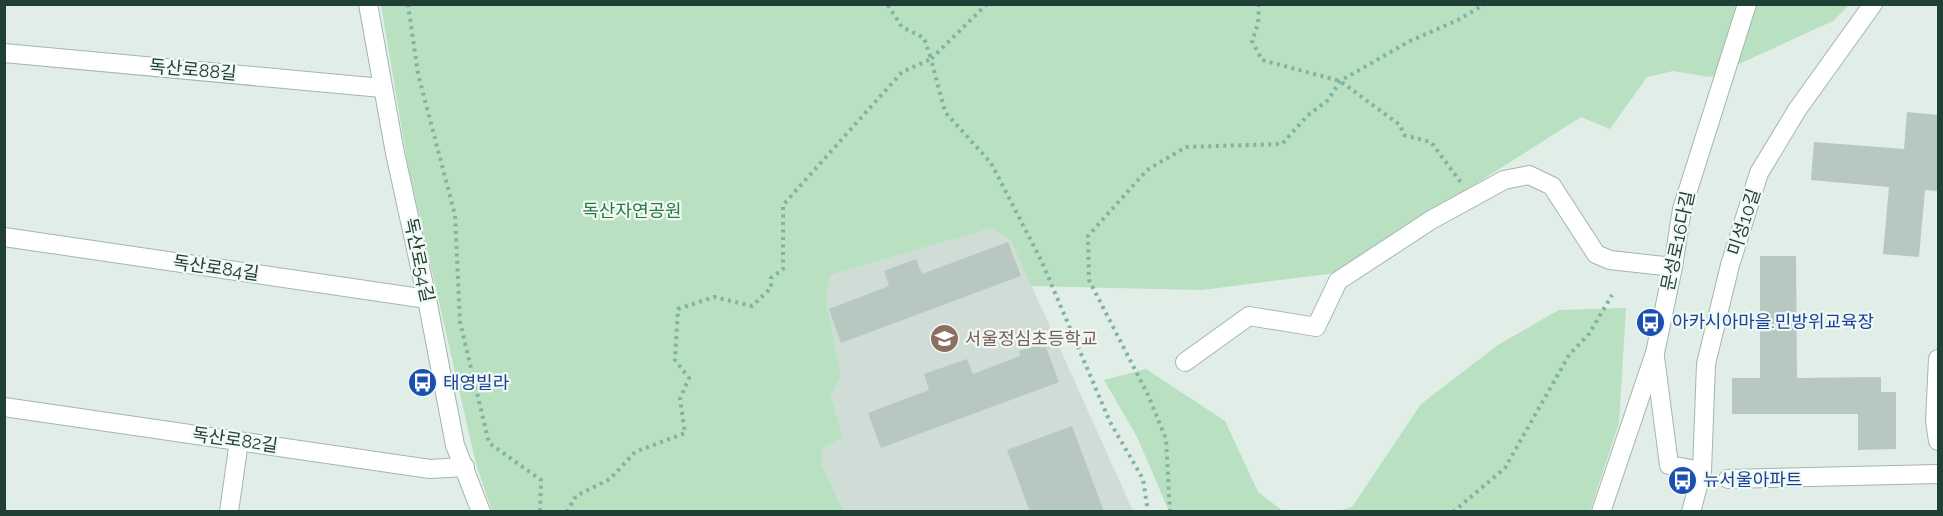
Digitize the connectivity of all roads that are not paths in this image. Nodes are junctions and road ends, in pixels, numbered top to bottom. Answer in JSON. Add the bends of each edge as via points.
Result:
{"nodes":[{"id":1,"x":368,"y":4,"type":"edge"},
{"id":2,"x":1747,"y":4,"type":"edge"},
{"id":3,"x":1873,"y":4,"type":"edge"},
{"id":4,"x":4,"y":53,"type":"edge"},
{"id":5,"x":382,"y":88,"type":"junction"},
{"id":6,"x":4,"y":237,"type":"edge"},
{"id":7,"x":1673,"y":267,"type":"junction"},
{"id":8,"x":428,"y":299,"type":"junction"},
{"id":9,"x":1655,"y":353,"type":"junction"},
{"id":10,"x":1938,"y":359,"type":"edge"},
{"id":11,"x":1185,"y":362,"type":"dead end"},
{"id":12,"x":4,"y":406,"type":"edge"},
{"id":13,"x":239,"y":441,"type":"junction"},
{"id":14,"x":1938,"y":441,"type":"edge"},
{"id":15,"x":465,"y":467,"type":"junction"},
{"id":16,"x":1702,"y":471,"type":"junction"},
{"id":17,"x":1938,"y":474,"type":"edge"},
{"id":18,"x":1728,"y":479,"type":"dead end"},
{"id":19,"x":229,"y":512,"type":"edge"},
{"id":20,"x":482,"y":512,"type":"edge"},
{"id":21,"x":1601,"y":512,"type":"edge"},
{"id":22,"x":1691,"y":512,"type":"edge"}],
"edges":[{"from":1,"to":5,"type":"street","name":"독산로54길"},
{"from":2,"to":7,"type":"street","name":"문성로16다길","via":[[1682,209]]},
{"from":3,"to":16,"type":"street","name":"미성10길","via":[[1797,110],[1759,173],[1730,265],[1706,364]]},
{"from":4,"to":5,"type":"street","name":"독산로88길"},
{"from":5,"to":8,"type":"street","name":"독산로54길"},
{"from":6,"to":8,"type":"street","name":"독산로84길"},
{"from":7,"to":9,"type":"street","name":"문성로16다길"},
{"from":7,"to":11,"type":"street","via":[[1610,260],[1596,254],[1552,186],[1529,175],[1504,180],[1431,220],[1338,281],[1316,327],[1249,316]]},
{"from":8,"to":15,"type":"street","name":"독산로54길","via":[[455,445]]},
{"from":9,"to":16,"type":"street","via":[[1669,465]]},
{"from":9,"to":21,"type":"street","name":"문성로16다길"},
{"from":10,"to":14,"type":"street"},
{"from":12,"to":13,"type":"street","name":"독산로82길"},
{"from":13,"to":15,"type":"street","name":"독산로82길","via":[[430,469]]},
{"from":13,"to":19,"type":"street"},
{"from":15,"to":20,"type":"street","name":"독산로54길"},
{"from":16,"to":22,"type":"street","name":"미성10길"},
{"from":17,"to":18,"type":"street"}]}
